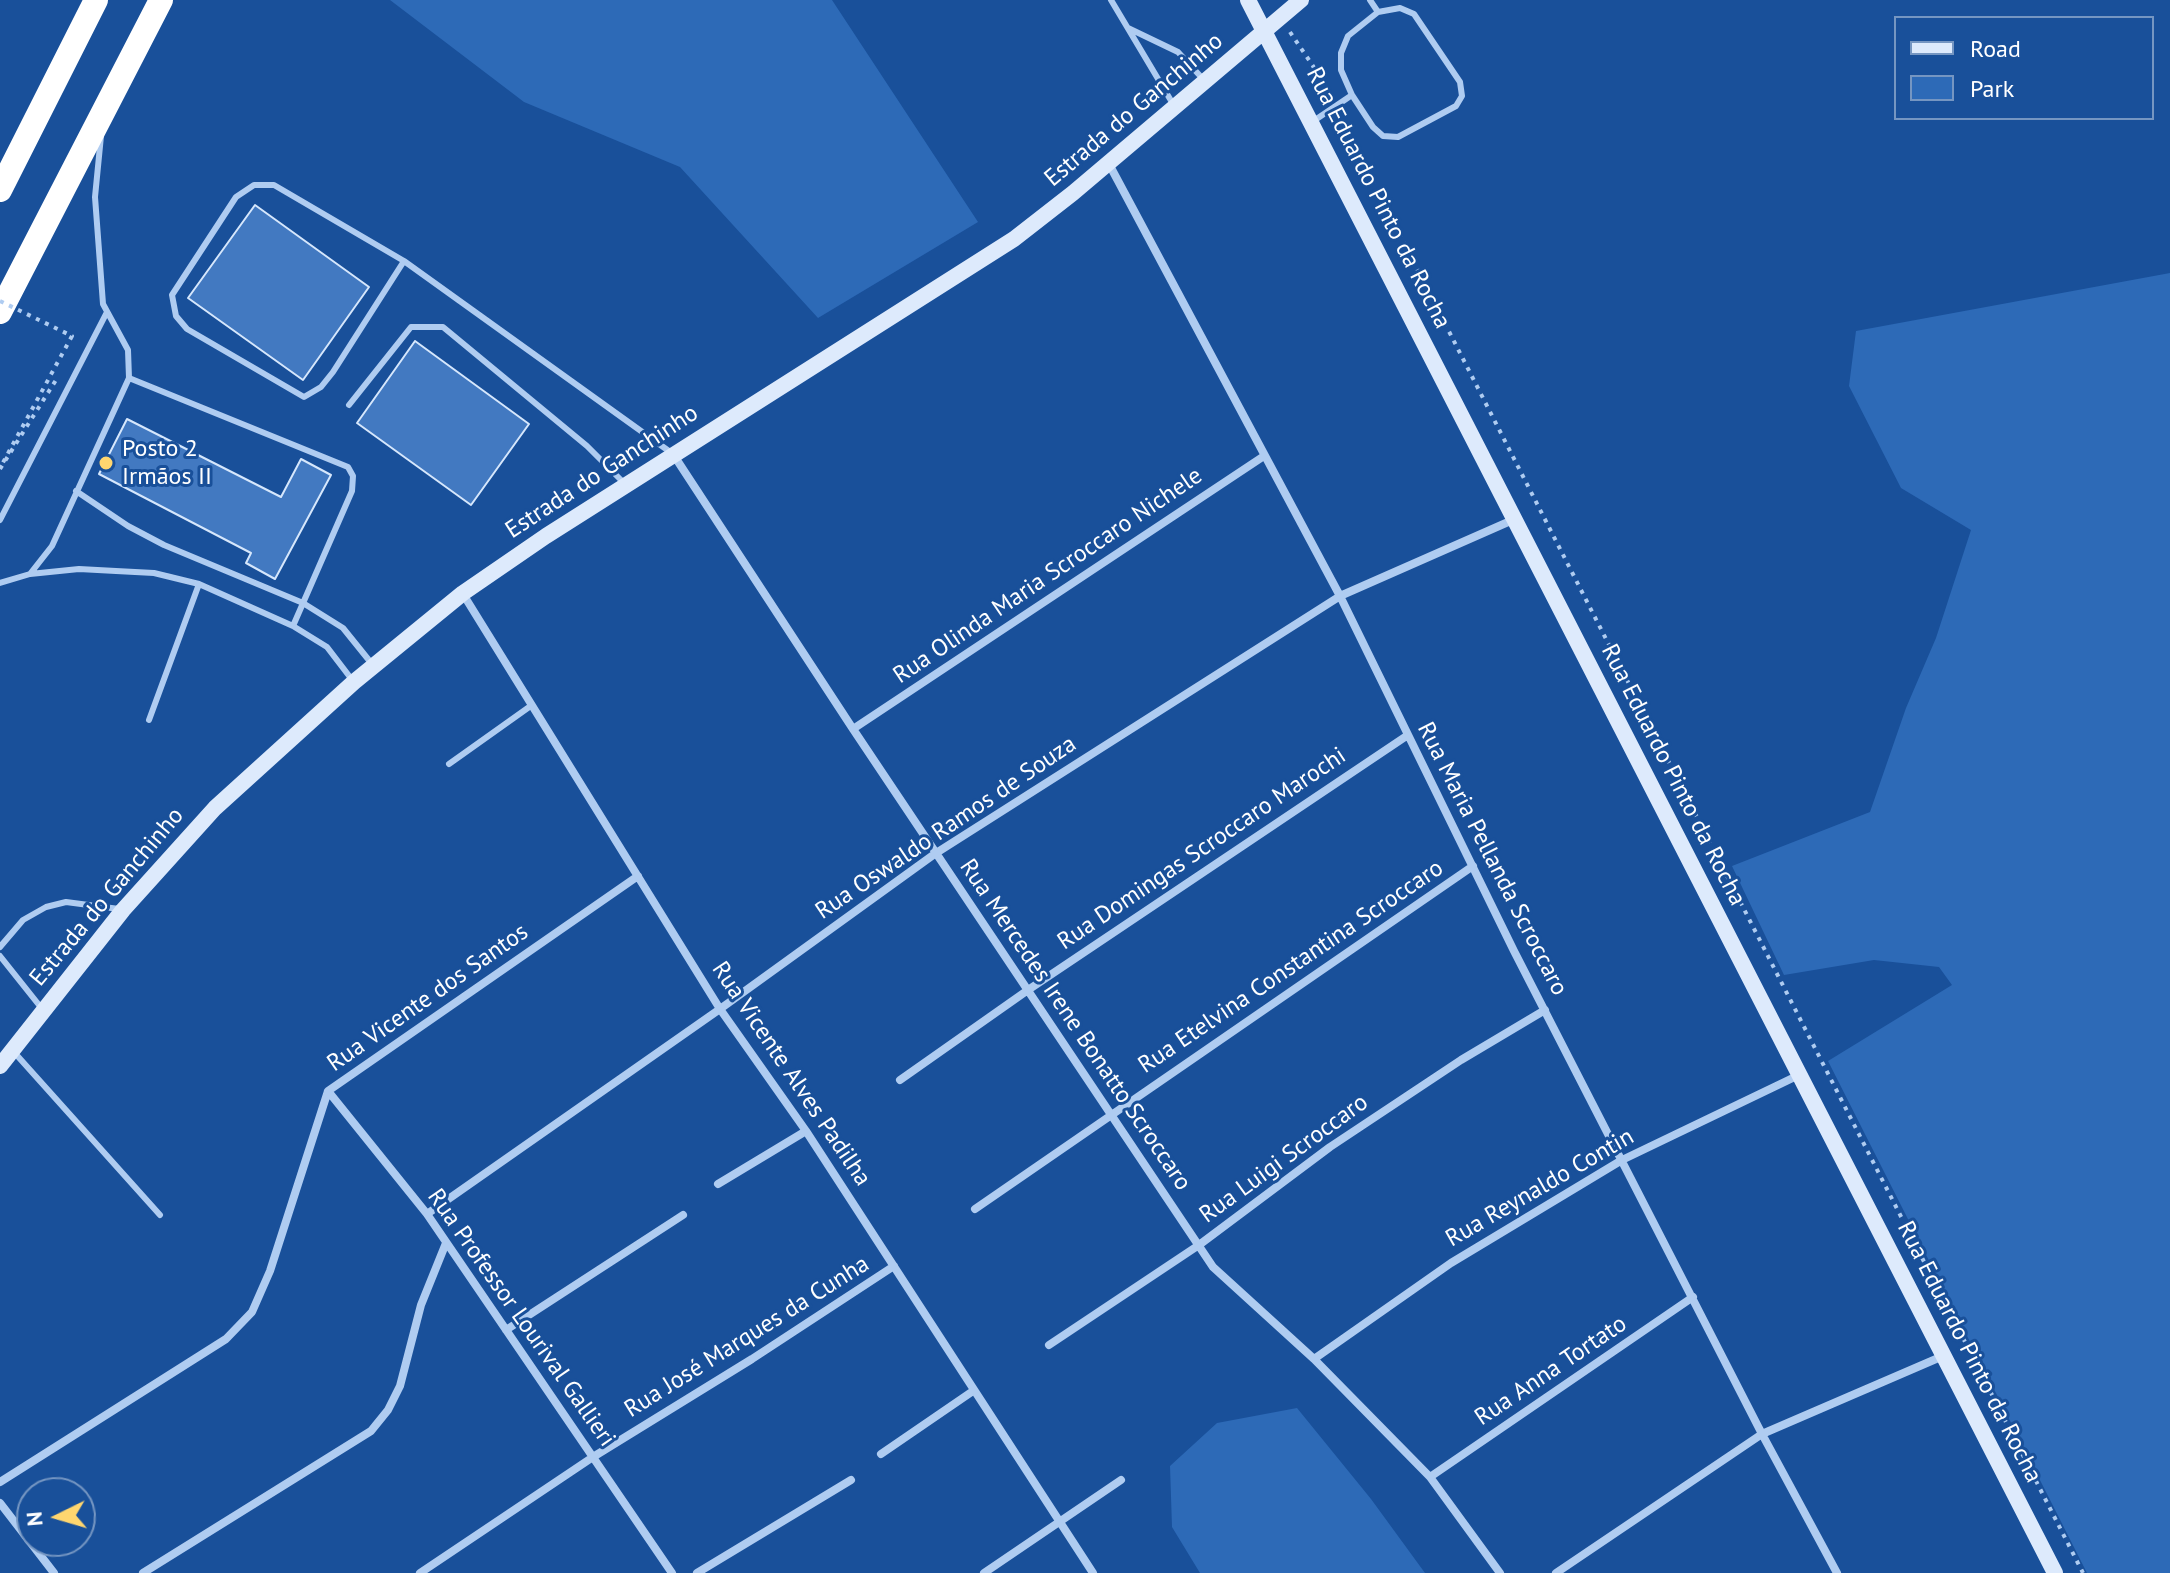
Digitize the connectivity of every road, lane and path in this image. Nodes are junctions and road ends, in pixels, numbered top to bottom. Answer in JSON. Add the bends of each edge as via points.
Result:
{"nodes":[{"id":1,"x":96,"y":0,"type":"edge"},
{"id":2,"x":161,"y":0,"type":"edge"},
{"id":3,"x":1111,"y":0,"type":"edge"},
{"id":4,"x":1248,"y":0,"type":"edge"},
{"id":5,"x":1301,"y":0,"type":"edge"},
{"id":6,"x":1370,"y":0,"type":"edge"},
{"id":7,"x":1378,"y":12,"type":"junction"},
{"id":8,"x":1128,"y":28,"type":"junction"},
{"id":9,"x":1288,"y":28,"type":"dead end"},
{"id":10,"x":1265,"y":31,"type":"junction"},
{"id":11,"x":1205,"y":81,"type":"junction"},
{"id":12,"x":1352,"y":95,"type":"junction"},
{"id":13,"x":1175,"y":107,"type":"junction"},
{"id":14,"x":1334,"y":107,"type":"junction"},
{"id":15,"x":103,"y":115,"type":"junction"},
{"id":16,"x":1312,"y":122,"type":"junction"},
{"id":17,"x":1108,"y":163,"type":"junction"},
{"id":18,"x":0,"y":190,"type":"edge"},
{"id":19,"x":404,"y":261,"type":"junction"},
{"id":20,"x":0,"y":301,"type":"edge"},
{"id":21,"x":0,"y":312,"type":"edge"},
{"id":22,"x":107,"y":312,"type":"junction"},
{"id":23,"x":63,"y":368,"type":"dead end"},
{"id":24,"x":129,"y":378,"type":"junction"},
{"id":25,"x":349,"y":405,"type":"dead end"},
{"id":26,"x":673,"y":454,"type":"junction"},
{"id":27,"x":1264,"y":456,"type":"junction"},
{"id":28,"x":0,"y":469,"type":"edge"},
{"id":29,"x":625,"y":484,"type":"junction"},
{"id":30,"x":76,"y":491,"type":"junction"},
{"id":31,"x":1515,"y":519,"type":"junction"},
{"id":32,"x":0,"y":520,"type":"edge"},
{"id":33,"x":30,"y":574,"type":"junction"},
{"id":34,"x":0,"y":583,"type":"edge"},
{"id":35,"x":199,"y":584,"type":"junction"},
{"id":36,"x":463,"y":593,"type":"junction"},
{"id":37,"x":1340,"y":596,"type":"junction"},
{"id":38,"x":303,"y":603,"type":"junction"},
{"id":39,"x":293,"y":626,"type":"junction"},
{"id":40,"x":373,"y":666,"type":"junction"},
{"id":41,"x":354,"y":682,"type":"junction"},
{"id":42,"x":532,"y":705,"type":"junction"},
{"id":43,"x":149,"y":720,"type":"dead end"},
{"id":44,"x":853,"y":729,"type":"junction"},
{"id":45,"x":1408,"y":735,"type":"junction"},
{"id":46,"x":449,"y":764,"type":"dead end"},
{"id":47,"x":936,"y":853,"type":"junction"},
{"id":48,"x":1473,"y":866,"type":"junction"},
{"id":49,"x":638,"y":876,"type":"junction"},
{"id":50,"x":123,"y":910,"type":"junction"},
{"id":51,"x":0,"y":947,"type":"edge"},
{"id":52,"x":0,"y":956,"type":"edge"},
{"id":53,"x":1028,"y":990,"type":"junction"},
{"id":54,"x":720,"y":1009,"type":"junction"},
{"id":55,"x":43,"y":1010,"type":"junction"},
{"id":56,"x":1545,"y":1010,"type":"junction"},
{"id":57,"x":12,"y":1050,"type":"junction"},
{"id":58,"x":0,"y":1066,"type":"edge"},
{"id":59,"x":1799,"y":1074,"type":"junction"},
{"id":60,"x":900,"y":1080,"type":"dead end"},
{"id":61,"x":328,"y":1091,"type":"junction"},
{"id":62,"x":1112,"y":1114,"type":"junction"},
{"id":63,"x":806,"y":1131,"type":"junction"},
{"id":64,"x":1622,"y":1160,"type":"junction"},
{"id":65,"x":718,"y":1184,"type":"dead end"},
{"id":66,"x":975,"y":1209,"type":"dead end"},
{"id":67,"x":427,"y":1214,"type":"junction"},
{"id":68,"x":160,"y":1215,"type":"dead end"},
{"id":69,"x":683,"y":1215,"type":"dead end"},
{"id":70,"x":446,"y":1243,"type":"junction"},
{"id":71,"x":1199,"y":1245,"type":"junction"},
{"id":72,"x":894,"y":1266,"type":"junction"},
{"id":73,"x":1693,"y":1297,"type":"junction"},
{"id":74,"x":506,"y":1330,"type":"junction"},
{"id":75,"x":1049,"y":1345,"type":"dead end"},
{"id":76,"x":1944,"y":1356,"type":"junction"},
{"id":77,"x":1314,"y":1359,"type":"junction"},
{"id":78,"x":973,"y":1391,"type":"junction"},
{"id":79,"x":1762,"y":1434,"type":"junction"},
{"id":80,"x":881,"y":1454,"type":"dead end"},
{"id":81,"x":593,"y":1457,"type":"junction"},
{"id":82,"x":1430,"y":1477,"type":"junction"},
{"id":83,"x":851,"y":1480,"type":"dead end"},
{"id":84,"x":1121,"y":1480,"type":"dead end"},
{"id":85,"x":0,"y":1482,"type":"edge"},
{"id":86,"x":0,"y":1503,"type":"edge"},
{"id":87,"x":1059,"y":1523,"type":"junction"},
{"id":88,"x":54,"y":1573,"type":"edge"},
{"id":89,"x":143,"y":1573,"type":"edge"},
{"id":90,"x":420,"y":1573,"type":"edge"},
{"id":91,"x":672,"y":1573,"type":"edge"},
{"id":92,"x":697,"y":1573,"type":"edge"},
{"id":93,"x":984,"y":1573,"type":"edge"},
{"id":94,"x":1093,"y":1573,"type":"edge"},
{"id":95,"x":1500,"y":1573,"type":"edge"},
{"id":96,"x":1556,"y":1573,"type":"edge"},
{"id":97,"x":1837,"y":1573,"type":"edge"},
{"id":98,"x":2055,"y":1573,"type":"edge"},
{"id":99,"x":2083,"y":1573,"type":"edge"}],
"edges":[{"from":1,"to":18,"type":"highway"},
{"from":2,"to":15,"type":"highway"},
{"from":3,"to":8,"type":"lane"},
{"from":4,"to":10,"type":"main road","name":"Rua Eduardo Pinto da Rocha"},
{"from":5,"to":10,"type":"main road","name":"Estrada do Ganchinho"},
{"from":6,"to":7,"type":"lane"},
{"from":7,"to":12,"type":"lane","via":[[1348,36],[1341,53],[1341,70]]},
{"from":7,"to":12,"type":"lane","via":[[1400,8],[1414,14],[1460,82],[1462,96],[1456,106],[1398,137],[1383,136],[1373,127]]},
{"from":8,"to":11,"type":"lane","via":[[1185,57]]},
{"from":8,"to":13,"type":"lane"},
{"from":9,"to":14,"type":"path"},
{"from":10,"to":11,"type":"main road","name":"Estrada do Ganchinho"},
{"from":10,"to":16,"type":"main road","name":"Rua Eduardo Pinto da Rocha"},
{"from":11,"to":13,"type":"main road","name":"Estrada do Ganchinho"},
{"from":12,"to":14,"type":"lane"},
{"from":13,"to":17,"type":"main road","name":"Estrada do Ganchinho"},
{"from":14,"to":16,"type":"lane"},
{"from":14,"to":99,"type":"path"},
{"from":15,"to":21,"type":"highway"},
{"from":15,"to":22,"type":"lane","via":[[95,197]]},
{"from":16,"to":31,"type":"main road","name":"Rua Eduardo Pinto da Rocha"},
{"from":17,"to":26,"type":"main road","name":"Estrada do Ganchinho","via":[[977,264]]},
{"from":17,"to":27,"type":"street","name":"Rua Maria Pellanda Scroccaro"},
{"from":19,"to":19,"type":"lane","via":[[333,372],[304,397],[187,329],[176,316],[172,295],[236,197],[254,185],[274,185]]},
{"from":19,"to":26,"type":"lane"},
{"from":20,"to":28,"type":"path","bridge":true,"via":[[72,336]]},
{"from":22,"to":24,"type":"lane","via":[[128,350]]},
{"from":22,"to":32,"type":"lane"},
{"from":23,"to":28,"type":"path","bridge":true},
{"from":24,"to":30,"type":"lane"},
{"from":24,"to":38,"type":"lane","via":[[348,467],[352,491]]},
{"from":25,"to":29,"type":"lane","via":[[411,327],[443,327]]},
{"from":26,"to":29,"type":"main road","name":"Estrada do Ganchinho"},
{"from":26,"to":44,"type":"street","name":"Rua Mercedes Irene Bonatto Scroccaro"},
{"from":27,"to":37,"type":"street","name":"Rua Maria Pellanda Scroccaro"},
{"from":27,"to":44,"type":"street","name":"Rua Olinda Maria Scroccaro Nichele"},
{"from":29,"to":36,"type":"main road","name":"Estrada do Ganchinho"},
{"from":30,"to":33,"type":"lane","via":[[52,546]]},
{"from":30,"to":38,"type":"lane","via":[[164,545]]},
{"from":31,"to":37,"type":"street","name":"Rua Oswaldo Ramos de Souza"},
{"from":31,"to":59,"type":"main road","name":"Rua Eduardo Pinto da Rocha"},
{"from":33,"to":34,"type":"lane"},
{"from":33,"to":35,"type":"lane","via":[[79,569],[154,573]]},
{"from":35,"to":39,"type":"lane"},
{"from":35,"to":43,"type":"lane"},
{"from":36,"to":40,"type":"main road","name":"Estrada do Ganchinho"},
{"from":36,"to":42,"type":"street","name":"Rua Vicente Alves Padilha"},
{"from":37,"to":45,"type":"street","name":"Rua Maria Pellanda Scroccaro"},
{"from":37,"to":47,"type":"street","name":"Rua Oswaldo Ramos de Souza"},
{"from":38,"to":39,"type":"lane"},
{"from":38,"to":40,"type":"lane","via":[[343,628]]},
{"from":39,"to":41,"type":"lane","via":[[327,647]]},
{"from":40,"to":41,"type":"main road","name":"Estrada do Ganchinho"},
{"from":41,"to":50,"type":"main road","name":"Estrada do Ganchinho","via":[[215,808]]},
{"from":42,"to":46,"type":"lane"},
{"from":42,"to":49,"type":"street","name":"Rua Vicente Alves Padilha"},
{"from":44,"to":47,"type":"street","name":"Rua Mercedes Irene Bonatto Scroccaro"},
{"from":45,"to":48,"type":"street","name":"Rua Maria Pellanda Scroccaro"},
{"from":45,"to":53,"type":"street","name":"Rua Domingas Scroccaro Marochi"},
{"from":47,"to":53,"type":"street","name":"Rua Mercedes Irene Bonatto Scroccaro"},
{"from":47,"to":54,"type":"street","name":"Rua Oswaldo Ramos de Souza"},
{"from":48,"to":56,"type":"street","name":"Rua Maria Pellanda Scroccaro"},
{"from":48,"to":62,"type":"street","name":"Rua Etelvina Constantina Scroccaro"},
{"from":49,"to":54,"type":"street","name":"Rua Vicente Alves Padilha"},
{"from":49,"to":61,"type":"street","name":"Rua Vicente dos Santos"},
{"from":50,"to":51,"type":"lane","via":[[66,902],[46,907],[23,920]]},
{"from":50,"to":55,"type":"main road","name":"Estrada do Ganchinho"},
{"from":52,"to":55,"type":"lane"},
{"from":53,"to":60,"type":"street","name":"Rua Domingas Scroccaro Marochi"},
{"from":53,"to":62,"type":"street","name":"Rua Mercedes Irene Bonatto Scroccaro"},
{"from":54,"to":63,"type":"street","name":"Rua Vicente Alves Padilha"},
{"from":54,"to":67,"type":"street","name":"Rua Oswaldo Ramos de Souza"},
{"from":55,"to":57,"type":"main road","name":"Estrada do Ganchinho"},
{"from":56,"to":64,"type":"street","name":"Rua Maria Pellanda Scroccaro"},
{"from":56,"to":71,"type":"street","name":"Rua Luigi Scroccaro","via":[[1330,1147]]},
{"from":57,"to":58,"type":"main road","name":"Estrada do Ganchinho"},
{"from":57,"to":68,"type":"lane"},
{"from":59,"to":64,"type":"street","name":"Rua Reynaldo Contin"},
{"from":59,"to":76,"type":"main road","name":"Rua Eduardo Pinto da Rocha"},
{"from":61,"to":67,"type":"street","name":"Rua Professor Lourival Gallieri"},
{"from":61,"to":85,"type":"street","name":"Rua Vicente dos Santos","via":[[252,1312],[226,1339]]},
{"from":62,"to":66,"type":"street","name":"Rua Etelvina Constantina Scroccaro"},
{"from":62,"to":71,"type":"street","name":"Rua Mercedes Irene Bonatto Scroccaro"},
{"from":63,"to":65,"type":"street"},
{"from":63,"to":72,"type":"street","name":"Rua Vicente Alves Padilha"},
{"from":64,"to":73,"type":"street","name":"Rua Maria Pellanda Scroccaro"},
{"from":64,"to":77,"type":"street","name":"Rua Reynaldo Contin","via":[[1451,1263]]},
{"from":67,"to":70,"type":"street","name":"Rua Professor Lourival Gallieri"},
{"from":69,"to":74,"type":"street"},
{"from":70,"to":74,"type":"street","name":"Rua Professor Lourival Gallieri"},
{"from":70,"to":89,"type":"street","via":[[421,1305],[400,1386],[371,1431]]},
{"from":71,"to":75,"type":"street","name":"Rua Luigi Scroccaro"},
{"from":71,"to":77,"type":"street","name":"Rua Mercedes Irene Bonatto Scroccaro","via":[[1213,1267]]},
{"from":72,"to":78,"type":"street","name":"Rua Vicente Alves Padilha"},
{"from":72,"to":81,"type":"street","name":"Rua José Marques da Cunha"},
{"from":73,"to":79,"type":"street","name":"Rua Maria Pellanda Scroccaro"},
{"from":73,"to":82,"type":"street","name":"Rua Anna Tortato"},
{"from":74,"to":81,"type":"street","name":"Rua Professor Lourival Gallieri"},
{"from":76,"to":79,"type":"street"},
{"from":76,"to":98,"type":"main road","name":"Rua Eduardo Pinto da Rocha"},
{"from":77,"to":82,"type":"street","name":"Rua Mercedes Irene Bonatto Scroccaro"},
{"from":78,"to":80,"type":"street"},
{"from":78,"to":87,"type":"street","name":"Rua Vicente Alves Padilha"},
{"from":79,"to":96,"type":"street"},
{"from":79,"to":97,"type":"street","name":"Rua Maria Pellanda Scroccaro"},
{"from":81,"to":90,"type":"street","name":"Rua José Marques da Cunha"},
{"from":81,"to":91,"type":"street","name":"Rua Professor Lourival Gallieri"},
{"from":82,"to":95,"type":"street","name":"Rua Mercedes Irene Bonatto Scroccaro"},
{"from":83,"to":92,"type":"street"},
{"from":84,"to":87,"type":"street"},
{"from":86,"to":88,"type":"street"},
{"from":87,"to":93,"type":"street"},
{"from":87,"to":94,"type":"street","name":"Rua Vicente Alves Padilha"}]}
